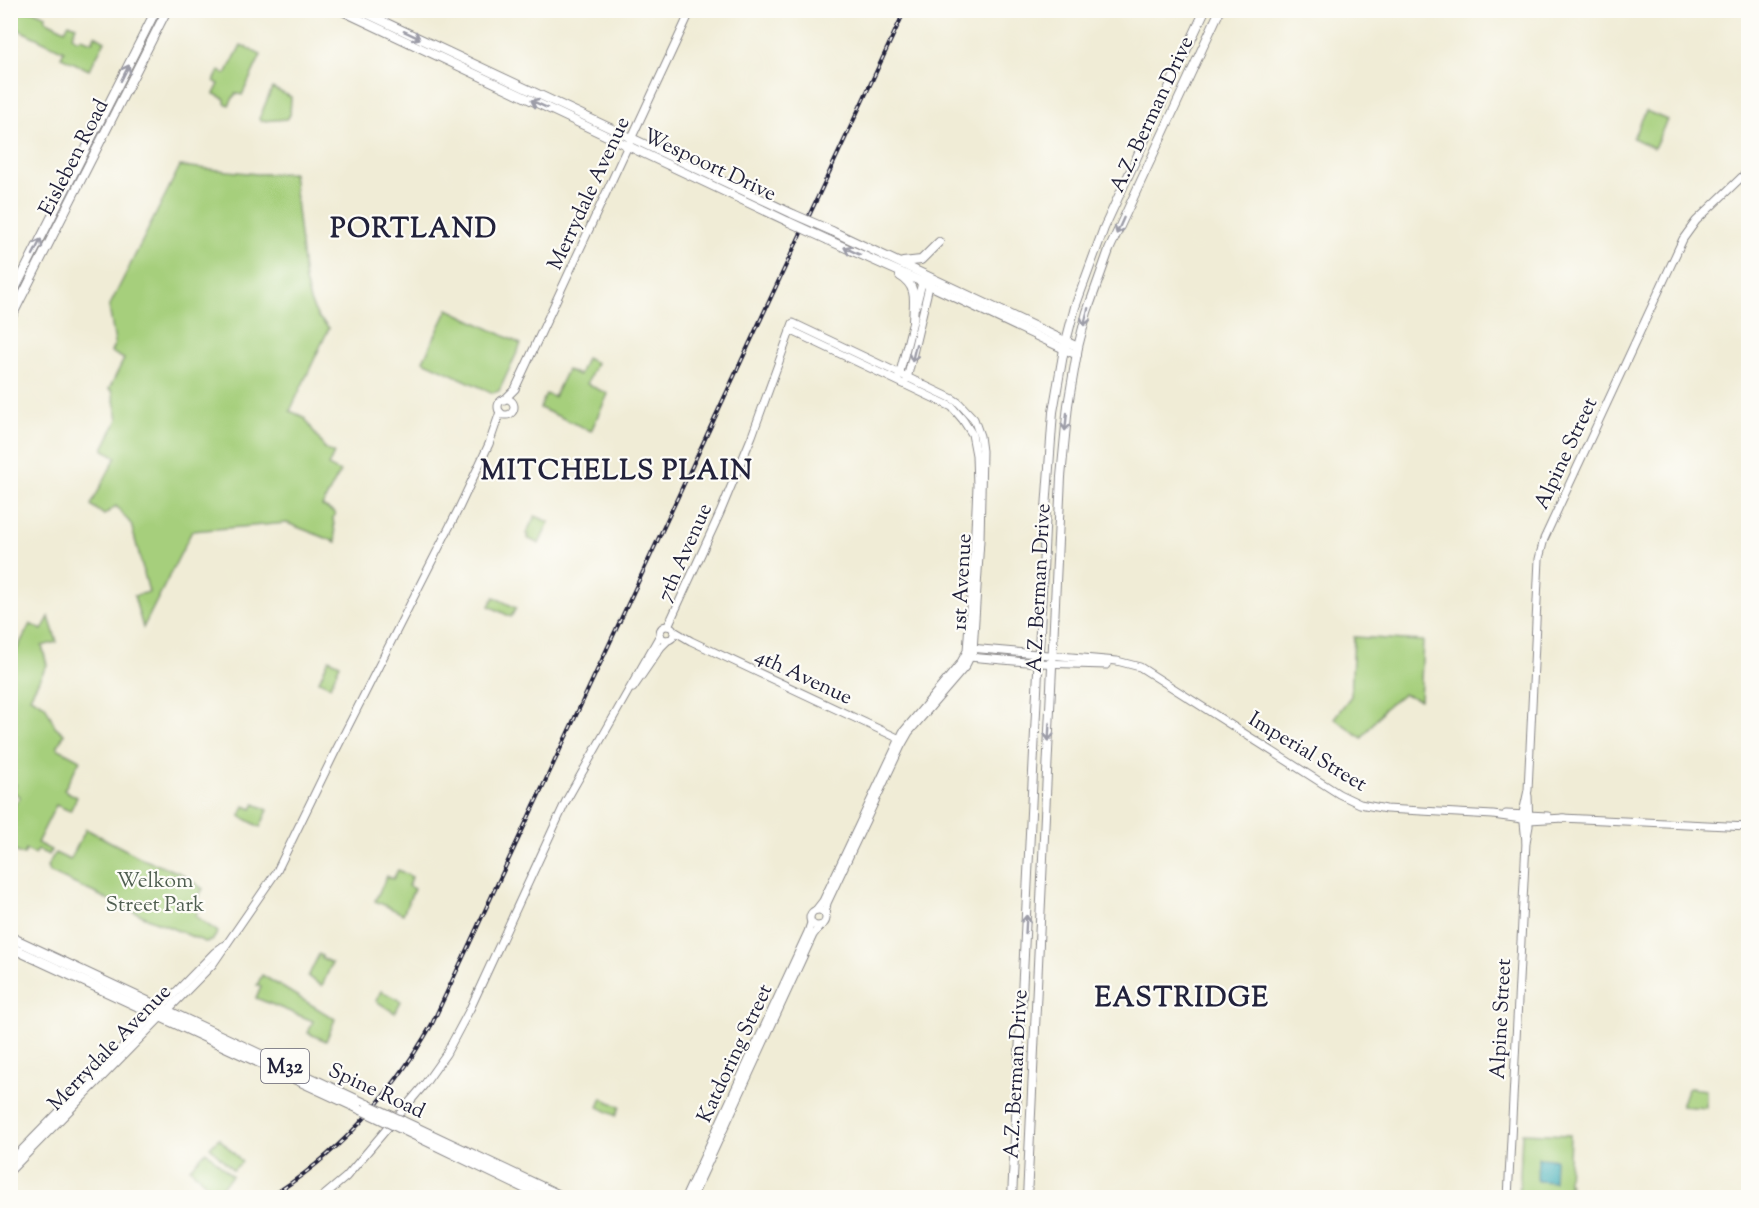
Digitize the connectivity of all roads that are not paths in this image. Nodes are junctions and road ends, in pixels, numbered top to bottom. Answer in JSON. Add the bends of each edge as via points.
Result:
{"nodes":[{"id":1,"x":156,"y":10,"type":"edge"},
{"id":2,"x":167,"y":10,"type":"edge"},
{"id":3,"x":340,"y":10,"type":"edge"},
{"id":4,"x":359,"y":10,"type":"edge"},
{"id":5,"x":691,"y":10,"type":"edge"},
{"id":6,"x":1205,"y":10,"type":"edge"},
{"id":7,"x":1220,"y":10,"type":"edge"},
{"id":8,"x":631,"y":138,"type":"junction"},
{"id":9,"x":627,"y":146,"type":"junction"},
{"id":10,"x":1749,"y":171,"type":"edge"},
{"id":11,"x":791,"y":218,"type":"junction"},
{"id":12,"x":939,"y":242,"type":"dead end"},
{"id":13,"x":899,"y":262,"type":"junction"},
{"id":14,"x":877,"y":263,"type":"junction"},
{"id":15,"x":927,"y":279,"type":"junction"},
{"id":16,"x":10,"y":299,"type":"edge"},
{"id":17,"x":10,"y":320,"type":"edge"},
{"id":18,"x":913,"y":320,"type":"junction"},
{"id":19,"x":791,"y":326,"type":"joint"},
{"id":20,"x":1065,"y":345,"type":"junction"},
{"id":21,"x":1077,"y":351,"type":"junction"},
{"id":22,"x":903,"y":379,"type":"junction"},
{"id":23,"x":515,"y":389,"type":"junction"},
{"id":24,"x":504,"y":400,"type":"junction"},
{"id":25,"x":514,"y":405,"type":"junction"},
{"id":26,"x":500,"y":412,"type":"junction"},
{"id":27,"x":970,"y":413,"type":"junction"},
{"id":28,"x":509,"y":415,"type":"junction"},
{"id":29,"x":963,"y":420,"type":"junction"},
{"id":30,"x":489,"y":444,"type":"junction"},
{"id":31,"x":671,"y":628,"type":"junction"},
{"id":32,"x":660,"y":636,"type":"junction"},
{"id":33,"x":670,"y":640,"type":"junction"},
{"id":34,"x":691,"y":641,"type":"junction"},
{"id":35,"x":971,"y":648,"type":"junction"},
{"id":36,"x":968,"y":656,"type":"junction"},
{"id":37,"x":1038,"y":659,"type":"junction"},
{"id":38,"x":1052,"y":659,"type":"junction"},
{"id":39,"x":629,"y":692,"type":"junction"},
{"id":40,"x":902,"y":740,"type":"junction"},
{"id":41,"x":1526,"y":817,"type":"junction"},
{"id":42,"x":1749,"y":827,"type":"edge"},
{"id":43,"x":816,"y":910,"type":"junction"},
{"id":44,"x":825,"y":914,"type":"junction"},
{"id":45,"x":811,"y":922,"type":"junction"},
{"id":46,"x":820,"y":926,"type":"junction"},
{"id":47,"x":10,"y":938,"type":"edge"},
{"id":48,"x":10,"y":947,"type":"edge"},
{"id":49,"x":161,"y":1013,"type":"junction"},
{"id":50,"x":401,"y":1125,"type":"junction"},
{"id":51,"x":12,"y":1162,"type":"edge"},
{"id":52,"x":10,"y":1171,"type":"edge"},
{"id":53,"x":321,"y":1197,"type":"edge"},
{"id":54,"x":545,"y":1197,"type":"edge"},
{"id":55,"x":565,"y":1197,"type":"edge"},
{"id":56,"x":685,"y":1197,"type":"edge"},
{"id":57,"x":692,"y":1197,"type":"edge"},
{"id":58,"x":1012,"y":1197,"type":"edge"},
{"id":59,"x":1028,"y":1197,"type":"edge"},
{"id":60,"x":1508,"y":1197,"type":"edge"}],
"edges":[{"from":16,"to":1,"type":"main road","name":"Eisleben Road","one_way":true},
{"from":2,"to":17,"type":"main road","name":"Eisleben Road"},
{"from":9,"to":3,"type":"main road","name":"Wespoort Drive","one_way":true},
{"from":4,"to":8,"type":"main road","name":"Wespoort Drive","one_way":true},
{"from":5,"to":8,"type":"street","name":"Merrydale Avenue"},
{"from":6,"to":20,"type":"main road","name":"A.Z. Berman Drive","via":[[1104,228]]},
{"from":7,"to":21,"type":"main road","name":"A.Z. Berman Drive","one_way":true,"via":[[1109,250]]},
{"from":8,"to":9,"type":"street","name":"Merrydale Avenue"},
{"from":8,"to":11,"type":"main road","name":"Wespoort Drive"},
{"from":9,"to":11,"type":"main road","name":"Wespoort Drive"},
{"from":9,"to":23,"type":"street","name":"Merrydale Avenue"},
{"from":10,"to":41,"type":"street","name":"Alpine Street","via":[[1696,221],[1683,239],[1544,539],[1537,590]]},
{"from":11,"to":13,"type":"main road","name":"Wespoort Drive","bridge":true,"via":[[832,231]]},
{"from":14,"to":11,"type":"main road","name":"Wespoort Drive","one_way":true,"bridge":true},
{"from":12,"to":13,"type":"main road","via":[[921,260]]},
{"from":13,"to":15,"type":"main road","name":"Wespoort Drive"},
{"from":14,"to":15,"type":"main road","name":"Wespoort Drive"},
{"from":14,"to":18,"type":"main road","via":[[910,283],[914,294]]},
{"from":15,"to":18,"type":"street"},
{"from":15,"to":20,"type":"main road","name":"Wespoort Drive"},
{"from":15,"to":22,"type":"street","one_way":true},
{"from":18,"to":22,"type":"street"},
{"from":19,"to":22,"type":"street","name":"1st Avenue"},
{"from":19,"to":31,"type":"street","name":"7th Avenue","via":[[752,436]]},
{"from":20,"to":21,"type":"main road","name":"Wespoort Drive"},
{"from":20,"to":37,"type":"main road","name":"A.Z. Berman Drive","via":[[1050,442]]},
{"from":21,"to":38,"type":"main road","name":"A.Z. Berman Drive","one_way":true,"via":[[1063,445]]},
{"from":22,"to":27,"type":"street","name":"1st Avenue","via":[[959,403]]},
{"from":22,"to":29,"type":"street","name":"1st Avenue","via":[[952,407]]},
{"from":23,"to":24,"type":"street","name":"Merrydale Avenue"},
{"from":23,"to":25,"type":"street","name":"Merrydale Avenue"},
{"from":24,"to":25,"type":"street","via":[[511,400]]},
{"from":24,"to":26,"type":"street","via":[[499,405]]},
{"from":25,"to":28,"type":"street"},
{"from":26,"to":28,"type":"street"},
{"from":26,"to":30,"type":"street","name":"Merrydale Avenue"},
{"from":27,"to":29,"type":"street"},
{"from":27,"to":35,"type":"street","name":"1st Avenue","via":[[978,427],[982,456]]},
{"from":28,"to":30,"type":"street","name":"Merrydale Avenue"},
{"from":29,"to":35,"type":"street","name":"1st Avenue","via":[[974,441],[977,486]]},
{"from":30,"to":49,"type":"street","name":"Merrydale Avenue","via":[[375,673],[355,705],[282,861],[226,944]]},
{"from":31,"to":32,"type":"street","via":[[662,628]]},
{"from":31,"to":33,"type":"street"},
{"from":31,"to":34,"type":"street","name":"4th Avenue"},
{"from":32,"to":33,"type":"street"},
{"from":32,"to":39,"type":"street"},
{"from":33,"to":34,"type":"street","name":"4th Avenue"},
{"from":33,"to":39,"type":"street"},
{"from":34,"to":40,"type":"street","name":"4th Avenue"},
{"from":35,"to":36,"type":"street","name":"1st Avenue"},
{"from":35,"to":37,"type":"street"},
{"from":36,"to":37,"type":"street"},
{"from":36,"to":40,"type":"street","name":"1st Avenue","via":[[965,667]]},
{"from":37,"to":38,"type":"street","name":"Imperial Street"},
{"from":58,"to":37,"type":"main road","name":"A.Z. Berman Drive","one_way":true},
{"from":38,"to":41,"type":"street","name":"Imperial Street","via":[[1117,661],[1140,667],[1360,804]]},
{"from":38,"to":59,"type":"main road","name":"A.Z. Berman Drive","one_way":true},
{"from":39,"to":53,"type":"street","via":[[566,801],[454,1040],[424,1085],[346,1177]]},
{"from":40,"to":43,"type":"street","name":"1st Avenue"},
{"from":40,"to":44,"type":"street","name":"1st Avenue"},
{"from":41,"to":42,"type":"street","name":"Imperial Street"},
{"from":41,"to":60,"type":"street","name":"Alpine Street"},
{"from":43,"to":44,"type":"street"},
{"from":43,"to":45,"type":"street","via":[[810,916]]},
{"from":44,"to":46,"type":"street","via":[[825,922]]},
{"from":45,"to":46,"type":"street"},
{"from":45,"to":56,"type":"street","name":"Katdoring Street"},
{"from":46,"to":57,"type":"street","name":"Katdoring Street"},
{"from":47,"to":49,"type":"main road","name":"Spine Road","number":"M32"},
{"from":48,"to":49,"type":"main road","name":"Spine Road","number":"M32"},
{"from":49,"to":50,"type":"main road","name":"Spine Road","number":"M32","bridge":true},
{"from":49,"to":51,"type":"street","name":"Merrydale Avenue"},
{"from":50,"to":54,"type":"main road","name":"Spine Road","number":"M32"},
{"from":50,"to":55,"type":"main road","name":"Spine Road","number":"M32"},
{"from":51,"to":52,"type":"street","name":"Merrydale Avenue"}]}
